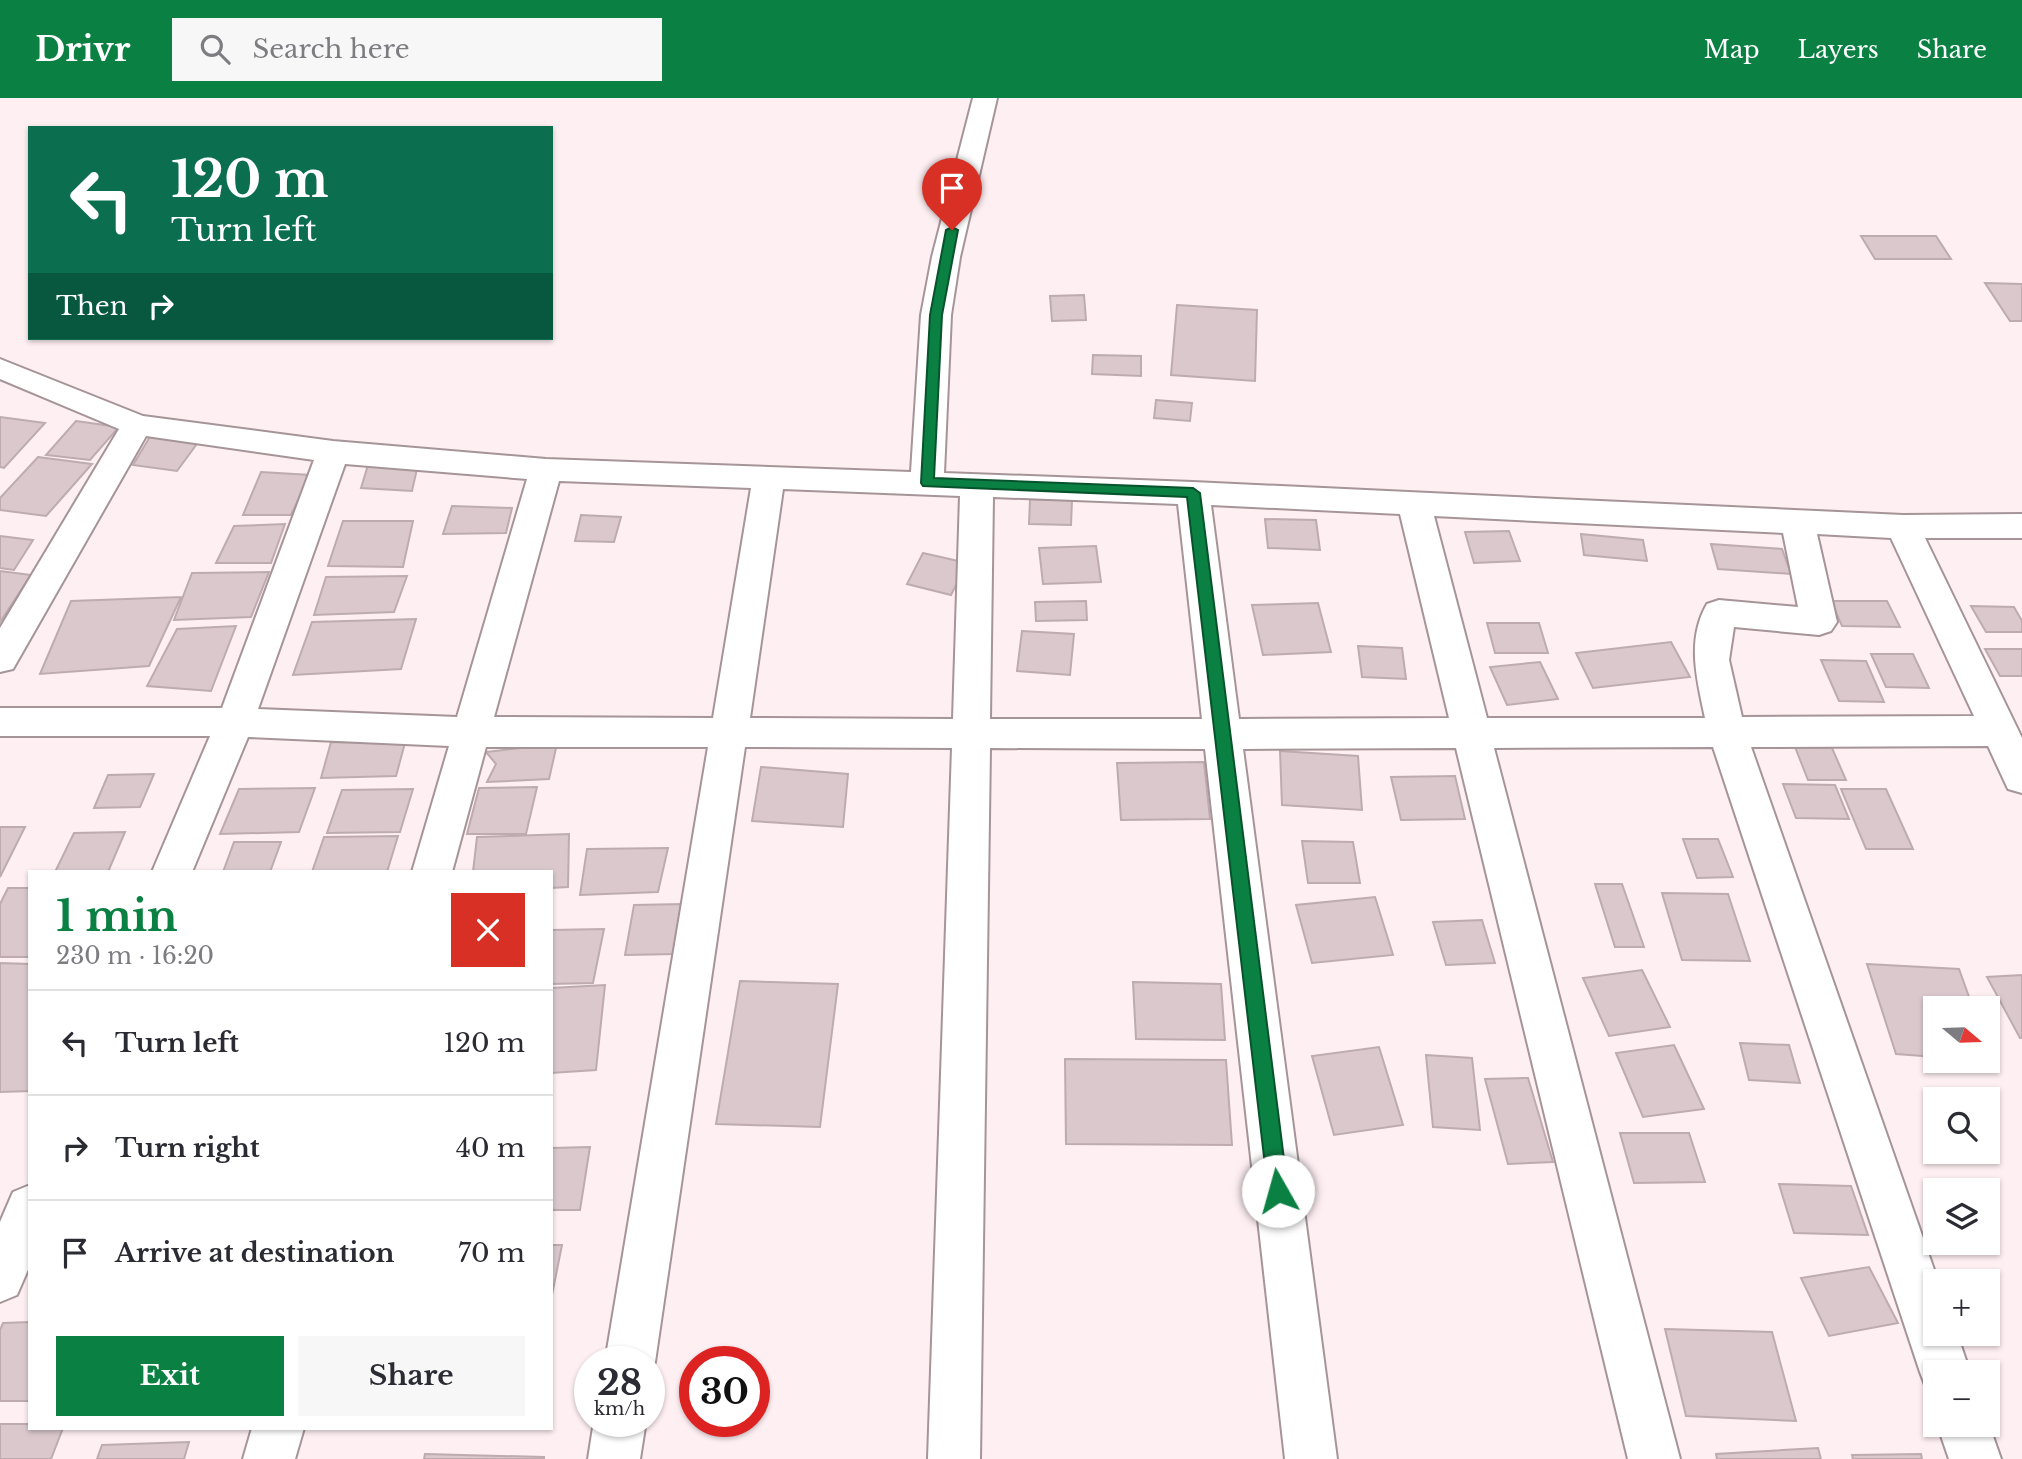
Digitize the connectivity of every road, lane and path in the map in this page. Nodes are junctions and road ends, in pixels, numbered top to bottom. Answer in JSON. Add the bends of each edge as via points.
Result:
{"nodes":[{"id":1,"x":985,"y":98,"type":"edge"},
{"id":2,"x":0,"y":368,"type":"edge"},
{"id":3,"x":137,"y":425,"type":"junction"},
{"id":4,"x":333,"y":452,"type":"junction"},
{"id":5,"x":546,"y":470,"type":"junction"},
{"id":6,"x":769,"y":477,"type":"junction"},
{"id":7,"x":927,"y":483,"type":"junction"},
{"id":8,"x":977,"y":485,"type":"junction"},
{"id":9,"x":1193,"y":493,"type":"junction"},
{"id":10,"x":1414,"y":504,"type":"junction"},
{"id":11,"x":1798,"y":523,"type":"junction"},
{"id":12,"x":1903,"y":527,"type":"junction"},
{"id":13,"x":2022,"y":527,"type":"edge"},
{"id":14,"x":0,"y":659,"type":"edge"},
{"id":15,"x":0,"y":722,"type":"edge"},
{"id":16,"x":235,"y":722,"type":"junction"},
{"id":17,"x":2000,"y":731,"type":"junction"},
{"id":18,"x":471,"y":732,"type":"junction"},
{"id":19,"x":729,"y":733,"type":"junction"},
{"id":20,"x":1727,"y":733,"type":"junction"},
{"id":21,"x":971,"y":734,"type":"junction"},
{"id":22,"x":1223,"y":734,"type":"junction"},
{"id":23,"x":1472,"y":734,"type":"junction"},
{"id":24,"x":2022,"y":778,"type":"edge"},
{"id":25,"x":173,"y":870,"type":"edge"},
{"id":26,"x":433,"y":870,"type":"edge"},
{"id":27,"x":28,"y":1213,"type":"edge"},
{"id":28,"x":0,"y":1278,"type":"edge"},
{"id":29,"x":633,"y":1346,"type":"edge"},
{"id":30,"x":1941,"y":1360,"type":"edge"},
{"id":31,"x":277,"y":1430,"type":"edge"},
{"id":32,"x":617,"y":1437,"type":"edge"},
{"id":33,"x":1967,"y":1437,"type":"edge"},
{"id":34,"x":269,"y":1459,"type":"edge"},
{"id":35,"x":614,"y":1459,"type":"edge"},
{"id":36,"x":954,"y":1459,"type":"edge"},
{"id":37,"x":1311,"y":1459,"type":"edge"},
{"id":38,"x":1654,"y":1459,"type":"edge"},
{"id":39,"x":1975,"y":1459,"type":"edge"}],
"edges":[{"from":1,"to":7,"type":"street","via":[[936,315]]},
{"from":2,"to":3,"type":"street"},
{"from":3,"to":4,"type":"street"},
{"from":3,"to":14,"type":"street"},
{"from":4,"to":5,"type":"street"},
{"from":4,"to":16,"type":"street"},
{"from":5,"to":6,"type":"street"},
{"from":5,"to":18,"type":"street"},
{"from":6,"to":7,"type":"street"},
{"from":6,"to":19,"type":"street"},
{"from":7,"to":8,"type":"street"},
{"from":8,"to":9,"type":"street"},
{"from":8,"to":21,"type":"street"},
{"from":9,"to":10,"type":"street"},
{"from":9,"to":22,"type":"street"},
{"from":10,"to":11,"type":"street"},
{"from":10,"to":23,"type":"street"},
{"from":11,"to":12,"type":"street"},
{"from":11,"to":20,"type":"street","via":[[1819,622],[1719,613],[1711,660]]},
{"from":12,"to":13,"type":"street"},
{"from":12,"to":17,"type":"street"},
{"from":15,"to":16,"type":"street"},
{"from":16,"to":18,"type":"street"},
{"from":16,"to":25,"type":"street"},
{"from":17,"to":20,"type":"street"},
{"from":17,"to":24,"type":"street"},
{"from":18,"to":19,"type":"street"},
{"from":18,"to":26,"type":"street"},
{"from":19,"to":21,"type":"street"},
{"from":19,"to":29,"type":"street"},
{"from":20,"to":23,"type":"street"},
{"from":20,"to":30,"type":"street"},
{"from":21,"to":22,"type":"street"},
{"from":21,"to":36,"type":"street"},
{"from":22,"to":23,"type":"street"},
{"from":22,"to":37,"type":"street"},
{"from":23,"to":38,"type":"street"},
{"from":27,"to":28,"type":"street"},
{"from":31,"to":34,"type":"street"},
{"from":32,"to":35,"type":"street"},
{"from":33,"to":39,"type":"street"}]}
